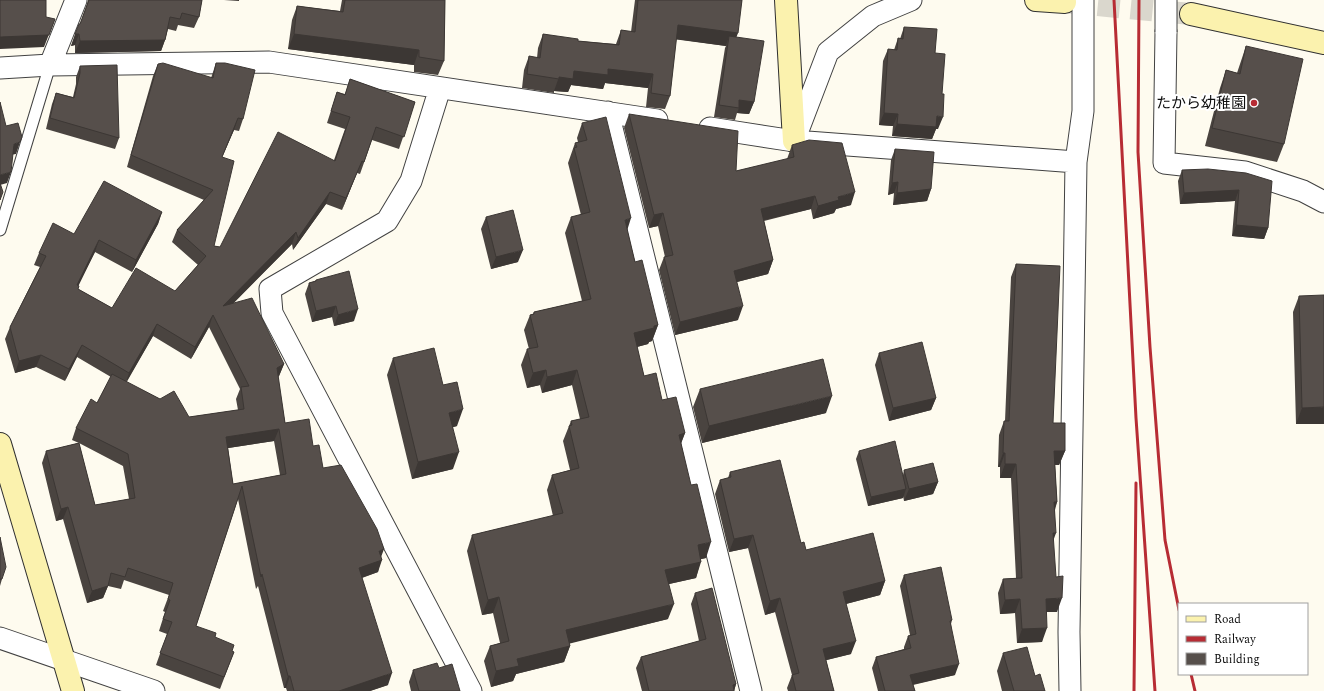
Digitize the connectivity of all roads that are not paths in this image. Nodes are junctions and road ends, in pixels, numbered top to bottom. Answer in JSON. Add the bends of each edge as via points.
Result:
{"nodes":[{"id":1,"x":76,"y":0,"type":"edge"},
{"id":2,"x":786,"y":0,"type":"edge"},
{"id":3,"x":911,"y":0,"type":"edge"},
{"id":4,"x":1036,"y":0,"type":"edge"},
{"id":5,"x":1166,"y":0,"type":"edge"},
{"id":6,"x":1074,"y":1,"type":"edge"},
{"id":7,"x":1191,"y":14,"type":"tunnel mouth"},
{"id":8,"x":1324,"y":43,"type":"edge"},
{"id":9,"x":50,"y":65,"type":"junction"},
{"id":10,"x":0,"y":68,"type":"edge"},
{"id":11,"x":440,"y":88,"type":"junction"},
{"id":12,"x":608,"y":112,"type":"junction"},
{"id":13,"x":794,"y":141,"type":"junction"},
{"id":14,"x":1076,"y":162,"type":"junction"},
{"id":15,"x":1324,"y":202,"type":"edge"},
{"id":16,"x":0,"y":230,"type":"edge"},
{"id":17,"x":0,"y":444,"type":"edge"},
{"id":18,"x":0,"y":638,"type":"edge"},
{"id":19,"x":64,"y":660,"type":"junction"},
{"id":20,"x":73,"y":691,"type":"edge"},
{"id":21,"x":154,"y":691,"type":"edge"},
{"id":22,"x":471,"y":691,"type":"edge"},
{"id":23,"x":751,"y":691,"type":"edge"},
{"id":24,"x":1070,"y":691,"type":"edge"}],
"edges":[{"from":1,"to":9,"type":"street"},
{"from":2,"to":13,"type":"street"},
{"from":3,"to":13,"type":"street","via":[[873,16],[828,52]]},
{"from":4,"to":6,"type":"street"},
{"from":5,"to":15,"type":"street","bridge":true,"via":[[1164,163],[1245,172],[1303,190]]},
{"from":6,"to":14,"type":"street","via":[[1083,111]]},
{"from":7,"to":8,"type":"street"},
{"from":9,"to":10,"type":"street"},
{"from":9,"to":11,"type":"street","via":[[269,62]]},
{"from":9,"to":16,"type":"lane"},
{"from":11,"to":12,"type":"street"},
{"from":11,"to":22,"type":"street","via":[[411,181],[387,221],[270,289],[272,313]]},
{"from":12,"to":13,"type":"street"},
{"from":12,"to":23,"type":"street"},
{"from":13,"to":14,"type":"street"},
{"from":14,"to":24,"type":"street"},
{"from":17,"to":19,"type":"street"},
{"from":18,"to":19,"type":"street"},
{"from":19,"to":20,"type":"street"},
{"from":19,"to":21,"type":"street"}]}
